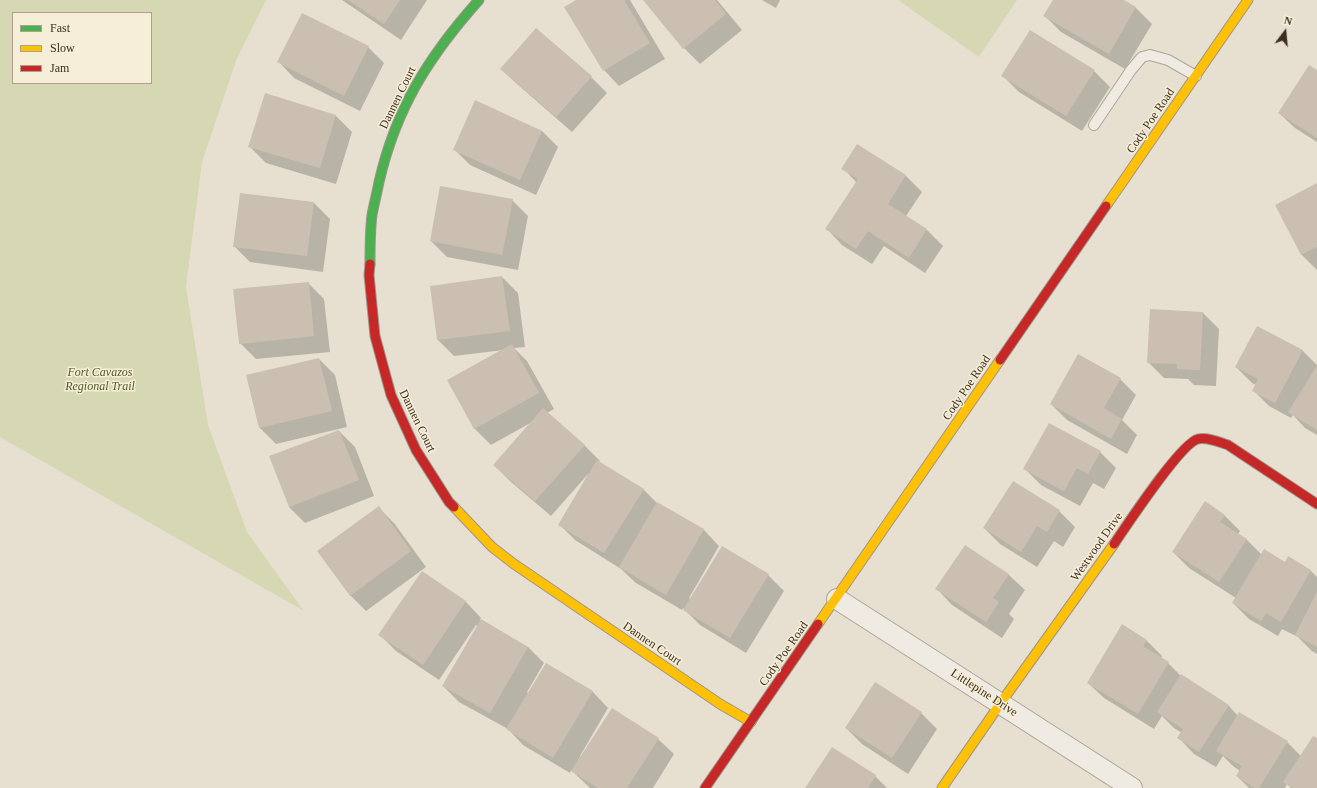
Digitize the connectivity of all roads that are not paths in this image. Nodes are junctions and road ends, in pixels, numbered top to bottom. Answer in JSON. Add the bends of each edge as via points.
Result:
{"nodes":[{"id":1,"x":479,"y":0,"type":"edge"},
{"id":2,"x":1248,"y":0,"type":"edge"},
{"id":3,"x":1196,"y":76,"type":"junction"},
{"id":4,"x":1094,"y":125,"type":"dead end"},
{"id":5,"x":1317,"y":504,"type":"edge"},
{"id":6,"x":837,"y":599,"type":"junction"},
{"id":7,"x":1000,"y":704,"type":"junction"},
{"id":8,"x":751,"y":722,"type":"junction"},
{"id":9,"x":705,"y":788,"type":"edge"},
{"id":10,"x":942,"y":788,"type":"edge"},
{"id":11,"x":1132,"y":788,"type":"edge"}],
"edges":[{"from":1,"to":8,"type":"street","name":"Dannen Court","via":[[447,36],[408,99],[385,156],[376,189],[369,237],[368,281],[375,337],[387,386],[401,421],[426,468],[469,524],[492,547],[542,585]]},
{"from":2,"to":3,"type":"street","name":"Cody Poe Road"},
{"from":3,"to":4,"type":"lane","via":[[1168,60],[1150,55],[1142,57]]},
{"from":3,"to":6,"type":"street","name":"Cody Poe Road"},
{"from":5,"to":7,"type":"street","name":"Westwood Drive","via":[[1228,445],[1211,440],[1198,440],[1188,445],[1174,460]]},
{"from":6,"to":7,"type":"street","name":"Littlepine Drive"},
{"from":6,"to":8,"type":"street","name":"Cody Poe Road"},
{"from":7,"to":10,"type":"street","name":"Westwood Drive"},
{"from":7,"to":11,"type":"street","name":"Littlepine Drive"},
{"from":8,"to":9,"type":"street","name":"Cody Poe Road"}]}
